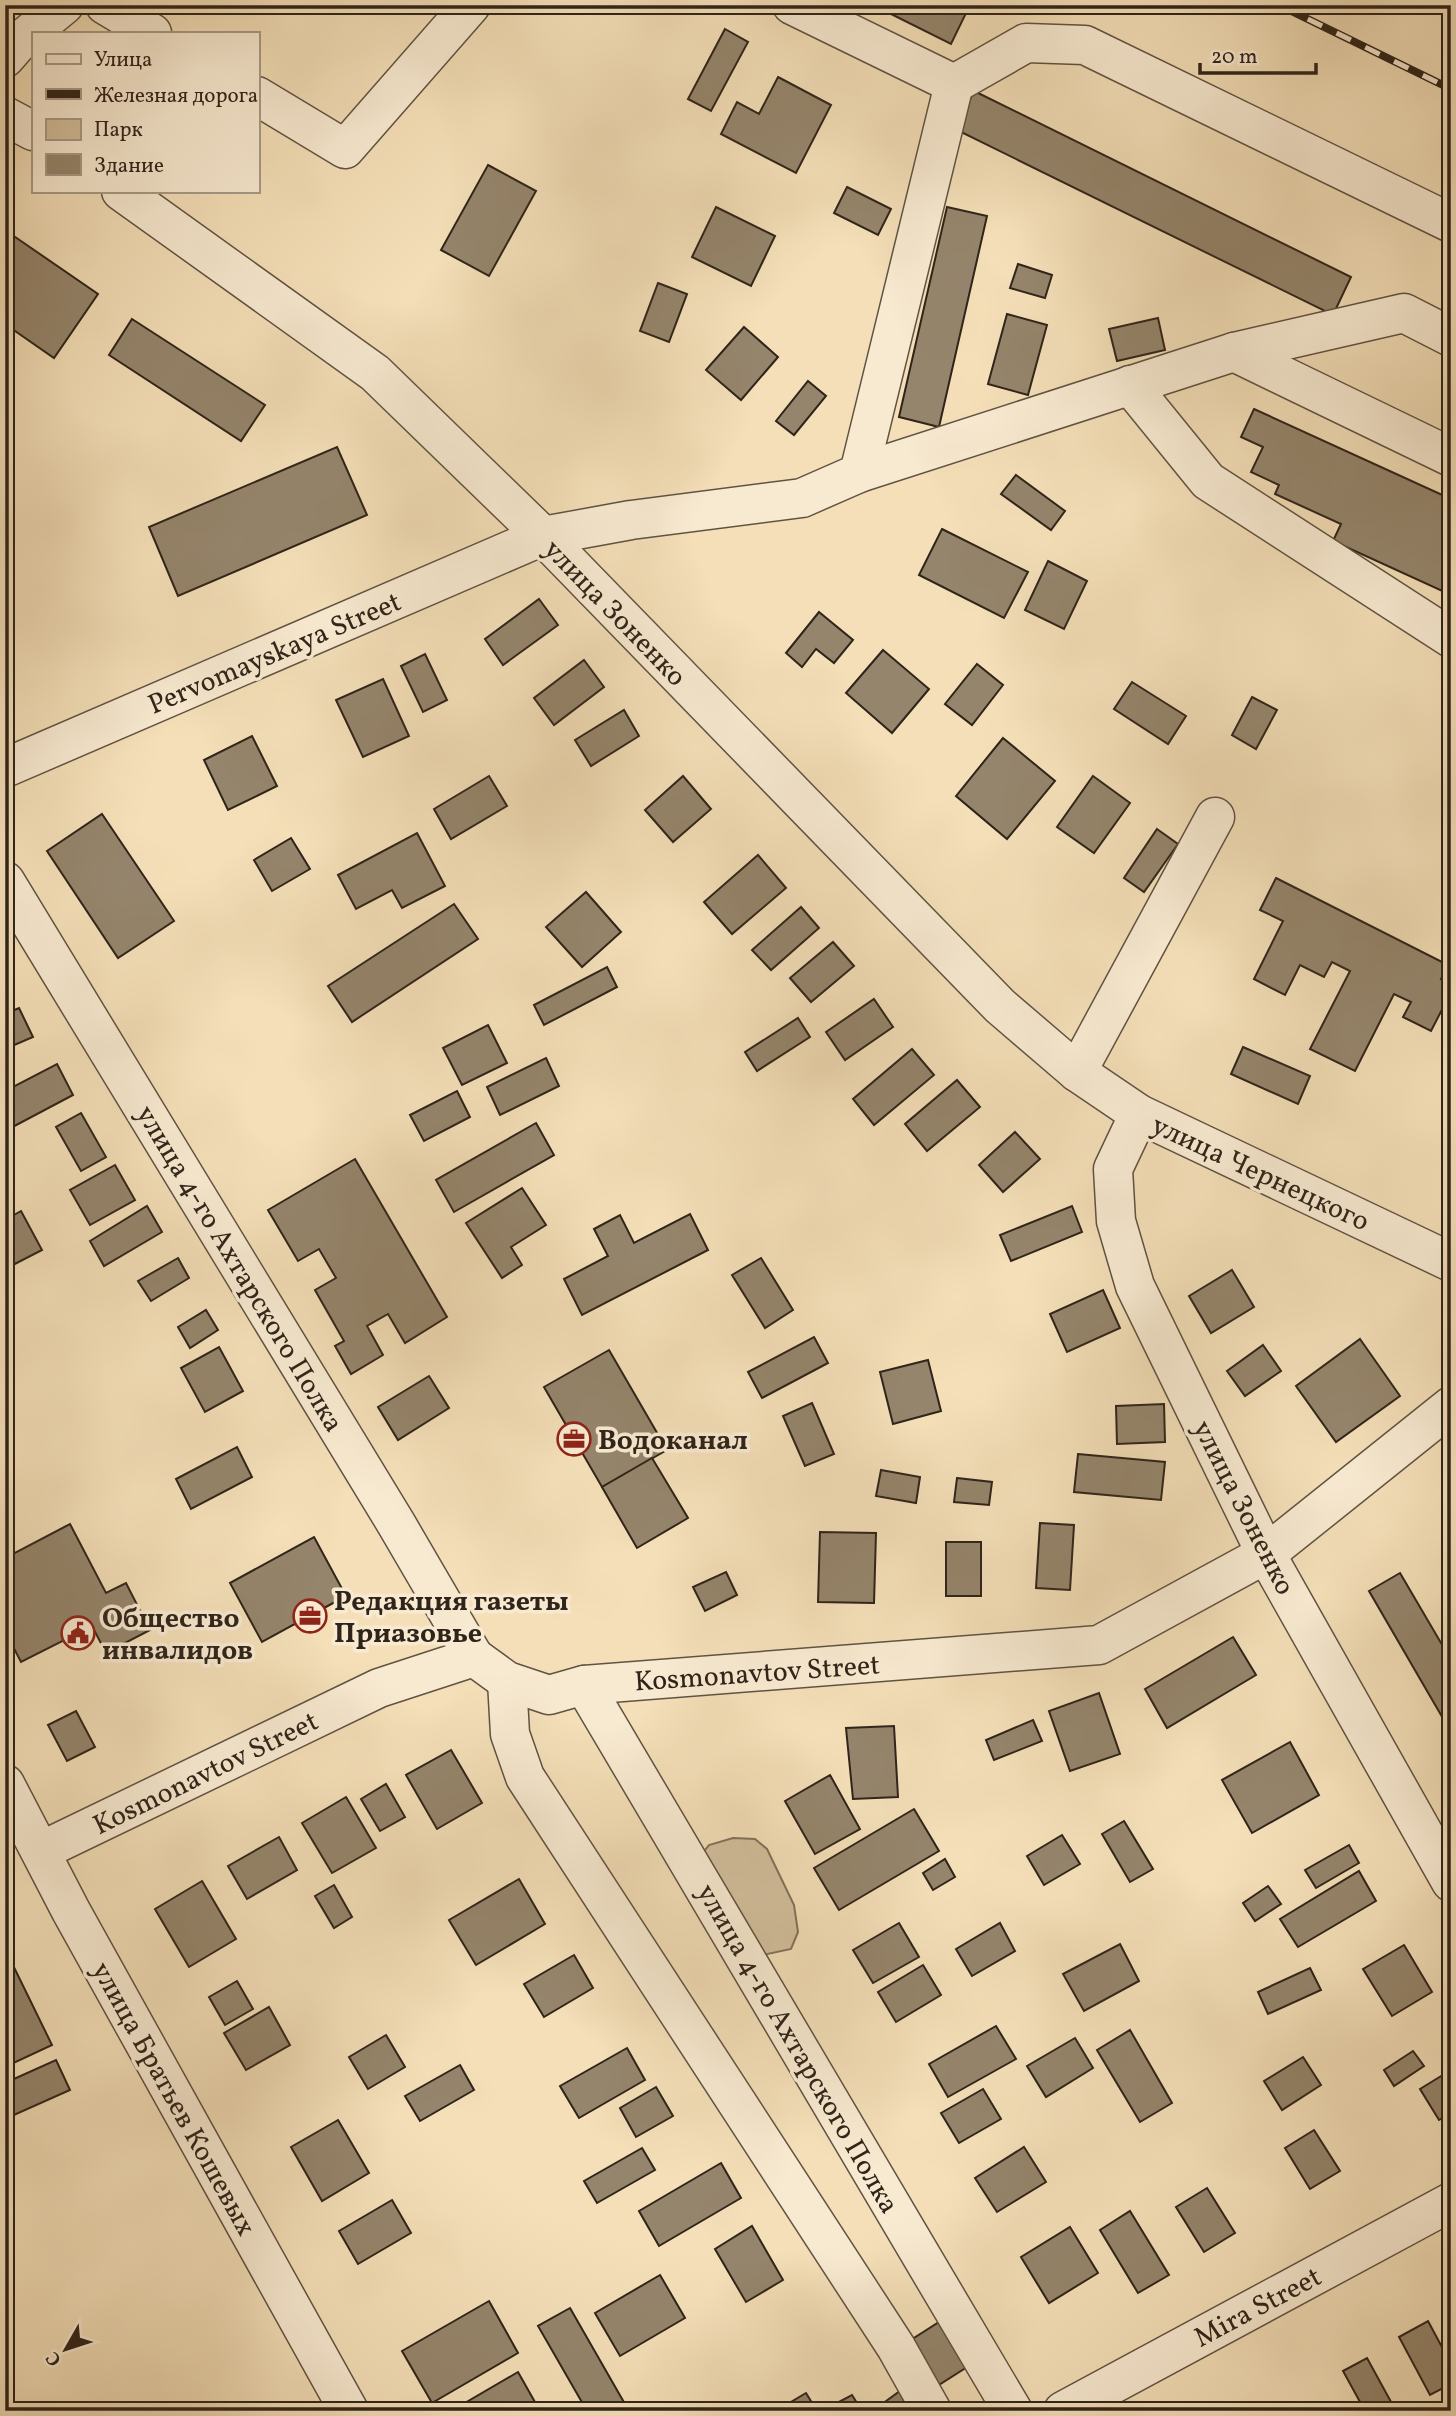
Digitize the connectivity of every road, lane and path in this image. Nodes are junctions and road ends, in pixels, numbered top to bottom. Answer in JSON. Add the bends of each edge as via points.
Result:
{"nodes":[{"id":1,"x":64,"y":5,"type":"edge"},
{"id":2,"x":105,"y":5,"type":"edge"},
{"id":3,"x":471,"y":5,"type":"edge"},
{"id":4,"x":792,"y":5,"type":"edge"},
{"id":5,"x":150,"y":32,"type":"edge"},
{"id":6,"x":5,"y":58,"type":"edge"},
{"id":7,"x":954,"y":84,"type":"junction"},
{"id":8,"x":259,"y":97,"type":"edge"},
{"id":9,"x":5,"y":116,"type":"edge"},
{"id":10,"x":32,"y":130,"type":"edge"},
{"id":11,"x":122,"y":192,"type":"edge"},
{"id":12,"x":1451,"y":223,"type":"edge"},
{"id":13,"x":1451,"y":337,"type":"edge"},
{"id":14,"x":1234,"y":352,"type":"junction"},
{"id":15,"x":1130,"y":385,"type":"junction"},
{"id":16,"x":1451,"y":457,"type":"edge"},
{"id":17,"x":859,"y":473,"type":"junction"},
{"id":18,"x":543,"y":536,"type":"junction"},
{"id":19,"x":1451,"y":638,"type":"edge"},
{"id":20,"x":5,"y":768,"type":"edge"},
{"id":21,"x":1216,"y":817,"type":"dead end"},
{"id":22,"x":5,"y":881,"type":"edge"},
{"id":23,"x":1077,"y":1072,"type":"junction"},
{"id":24,"x":1139,"y":1114,"type":"junction"},
{"id":25,"x":1451,"y":1262,"type":"edge"},
{"id":26,"x":1451,"y":1406,"type":"edge"},
{"id":27,"x":1266,"y":1554,"type":"junction"},
{"id":28,"x":474,"y":1657,"type":"junction"},
{"id":29,"x":507,"y":1681,"type":"junction"},
{"id":30,"x":584,"y":1685,"type":"junction"},
{"id":31,"x":5,"y":1784,"type":"edge"},
{"id":32,"x":41,"y":1851,"type":"junction"},
{"id":33,"x":1451,"y":1882,"type":"edge"},
{"id":34,"x":1451,"y":2202,"type":"edge"},
{"id":35,"x":349,"y":2411,"type":"edge"},
{"id":36,"x":932,"y":2411,"type":"edge"},
{"id":37,"x":1013,"y":2411,"type":"edge"},
{"id":38,"x":1063,"y":2411,"type":"edge"}],
"edges":[{"from":1,"to":6,"type":"street"},
{"from":2,"to":5,"type":"street"},
{"from":3,"to":8,"type":"street","via":[[345,149]]},
{"from":4,"to":7,"type":"street"},
{"from":7,"to":12,"type":"street","via":[[1026,43],[1085,45]]},
{"from":7,"to":17,"type":"street"},
{"from":9,"to":10,"type":"street"},
{"from":11,"to":18,"type":"street","name":"улица Зоненко","via":[[374,373]]},
{"from":13,"to":14,"type":"street","name":"Pervomayskaya Street","via":[[1404,313]]},
{"from":14,"to":15,"type":"street","name":"Pervomayskaya Street"},
{"from":14,"to":16,"type":"street"},
{"from":15,"to":17,"type":"street","name":"Pervomayskaya Street"},
{"from":15,"to":19,"type":"street","via":[[1208,481]]},
{"from":17,"to":18,"type":"street","name":"Pervomayskaya Street","via":[[802,498]]},
{"from":18,"to":20,"type":"street","name":"Pervomayskaya Street"},
{"from":18,"to":23,"type":"street","name":"улица Зоненко","via":[[1000,1006]]},
{"from":21,"to":23,"type":"street"},
{"from":22,"to":28,"type":"street","name":"улица 4-го Ахтарского Полка"},
{"from":23,"to":24,"type":"street","name":"улица Чернецкого"},
{"from":24,"to":25,"type":"street","name":"улица Чернецкого"},
{"from":24,"to":27,"type":"street","name":"улица Зоненко","via":[[1113,1170],[1120,1234],[1135,1286]]},
{"from":26,"to":27,"type":"street","name":"Kosmonavtov Street"},
{"from":27,"to":30,"type":"street","name":"Kosmonavtov Street","via":[[1099,1645]]},
{"from":27,"to":33,"type":"street","name":"улица Зоненко"},
{"from":28,"to":29,"type":"street","name":"Kosmonavtov Street"},
{"from":28,"to":32,"type":"street","name":"Kosmonavtov Street","via":[[379,1688]]},
{"from":29,"to":30,"type":"street","name":"Kosmonavtov Street","via":[[549,1695]]},
{"from":29,"to":36,"type":"street","via":[[510,1734],[525,1777],[897,2347]]},
{"from":30,"to":37,"type":"street","name":"улица 4-го Ахтарского Полка"},
{"from":31,"to":32,"type":"street","name":"улица Братьев Кошевых"},
{"from":32,"to":35,"type":"street","name":"улица Братьев Кошевых"},
{"from":34,"to":38,"type":"street","name":"Mira Street"}]}
